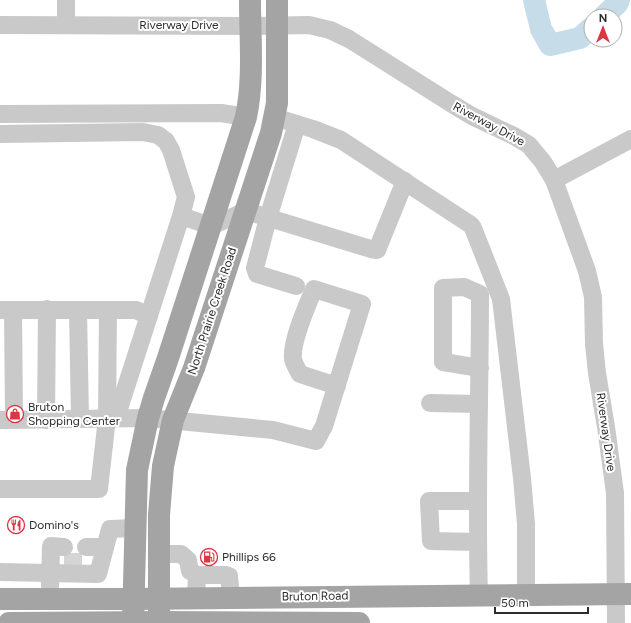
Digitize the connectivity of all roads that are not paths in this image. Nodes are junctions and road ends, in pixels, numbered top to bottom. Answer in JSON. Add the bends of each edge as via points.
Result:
{"nodes":[{"id":1,"x":66,"y":0,"type":"edge"},
{"id":2,"x":250,"y":0,"type":"edge"},
{"id":3,"x":277,"y":0,"type":"edge"},
{"id":4,"x":0,"y":24,"type":"edge"},
{"id":5,"x":66,"y":24,"type":"junction"},
{"id":6,"x":250,"y":26,"type":"junction"},
{"id":7,"x":277,"y":26,"type":"junction"},
{"id":8,"x":0,"y":114,"type":"edge"},
{"id":9,"x":246,"y":117,"type":"junction"},
{"id":10,"x":274,"y":117,"type":"junction"},
{"id":11,"x":297,"y":124,"type":"junction"},
{"id":12,"x":0,"y":134,"type":"edge"},
{"id":13,"x":631,"y":139,"type":"edge"},
{"id":14,"x":554,"y":180,"type":"junction"},
{"id":15,"x":405,"y":182,"type":"junction"},
{"id":16,"x":246,"y":211,"type":"junction"},
{"id":17,"x":181,"y":216,"type":"junction"},
{"id":18,"x":268,"y":218,"type":"junction"},
{"id":19,"x":211,"y":226,"type":"junction"},
{"id":20,"x":296,"y":286,"type":"dead end"},
{"id":21,"x":47,"y":309,"type":"junction"},
{"id":22,"x":6,"y":310,"type":"edge"},
{"id":23,"x":78,"y":310,"type":"junction"},
{"id":24,"x":108,"y":310,"type":"junction"},
{"id":25,"x":149,"y":316,"type":"junction"},
{"id":26,"x":480,"y":368,"type":"dead end"},
{"id":27,"x":337,"y":386,"type":"junction"},
{"id":28,"x":430,"y":403,"type":"dead end"},
{"id":29,"x":479,"y":404,"type":"junction"},
{"id":30,"x":112,"y":418,"type":"junction"},
{"id":31,"x":148,"y":418,"type":"junction"},
{"id":32,"x":80,"y":419,"type":"junction"},
{"id":33,"x":7,"y":420,"type":"edge"},
{"id":34,"x":46,"y":420,"type":"junction"},
{"id":35,"x":173,"y":420,"type":"junction"},
{"id":36,"x":0,"y":489,"type":"edge"},
{"id":37,"x":478,"y":501,"type":"junction"},
{"id":38,"x":136,"y":528,"type":"junction"},
{"id":39,"x":478,"y":542,"type":"junction"},
{"id":40,"x":159,"y":554,"type":"junction"},
{"id":41,"x":95,"y":558,"type":"junction"},
{"id":42,"x":57,"y":561,"type":"junction"},
{"id":43,"x":0,"y":572,"type":"edge"},
{"id":44,"x":197,"y":575,"type":"junction"},
{"id":45,"x":526,"y":594,"type":"junction"},
{"id":46,"x":623,"y":594,"type":"edge"},
{"id":47,"x":479,"y":595,"type":"junction"},
{"id":48,"x":231,"y":597,"type":"junction"},
{"id":49,"x":50,"y":598,"type":"junction"},
{"id":50,"x":160,"y":598,"type":"junction"},
{"id":51,"x":196,"y":598,"type":"junction"},
{"id":52,"x":0,"y":599,"type":"edge"},
{"id":53,"x":99,"y":599,"type":"junction"},
{"id":54,"x":133,"y":599,"type":"junction"},
{"id":55,"x":159,"y":622,"type":"edge"},
{"id":56,"x":9,"y":623,"type":"edge"},
{"id":57,"x":133,"y":623,"type":"edge"},
{"id":58,"x":359,"y":623,"type":"edge"},
{"id":59,"x":616,"y":623,"type":"edge"}],
"edges":[{"from":1,"to":5,"type":"street"},
{"from":2,"to":6,"type":"main road"},
{"from":3,"to":7,"type":"main road","name":"North Prairie Creek Road"},
{"from":4,"to":5,"type":"street","name":"Riverway Drive"},
{"from":5,"to":6,"type":"street","name":"Riverway Drive"},
{"from":6,"to":7,"type":"street","name":"Riverway Drive"},
{"from":6,"to":9,"type":"main road","via":[[251,78]]},
{"from":7,"to":10,"type":"main road","name":"North Prairie Creek Road","via":[[277,103]]},
{"from":7,"to":14,"type":"street","name":"Riverway Drive","via":[[309,25],[330,30],[349,39],[472,116],[529,145]]},
{"from":8,"to":9,"type":"street","via":[[221,113]]},
{"from":9,"to":19,"type":"main road"},
{"from":10,"to":11,"type":"street"},
{"from":10,"to":16,"type":"main road","name":"North Prairie Creek Road"},
{"from":11,"to":15,"type":"street","via":[[341,140]]},
{"from":11,"to":18,"type":"street"},
{"from":12,"to":17,"type":"street","via":[[143,132],[158,135],[166,141],[171,150],[186,197]]},
{"from":13,"to":14,"type":"street"},
{"from":14,"to":46,"type":"street","name":"Riverway Drive","via":[[587,271],[592,297],[597,373],[615,492]]},
{"from":15,"to":18,"type":"street","via":[[377,250]]},
{"from":15,"to":45,"type":"street","via":[[470,225],[480,243],[501,299],[523,485]]},
{"from":16,"to":18,"type":"street"},
{"from":16,"to":19,"type":"street"},
{"from":16,"to":35,"type":"main road","name":"North Prairie Creek Road","via":[[194,368]]},
{"from":17,"to":19,"type":"street"},
{"from":17,"to":25,"type":"street"},
{"from":18,"to":20,"type":"street","via":[[255,271],[257,274]]},
{"from":19,"to":31,"type":"main road"},
{"from":21,"to":22,"type":"street"},
{"from":21,"to":23,"type":"street"},
{"from":21,"to":34,"type":"street"},
{"from":22,"to":33,"type":"street"},
{"from":23,"to":24,"type":"street"},
{"from":23,"to":32,"type":"street"},
{"from":24,"to":25,"type":"street","via":[[136,310]]},
{"from":24,"to":30,"type":"street"},
{"from":25,"to":30,"type":"street"},
{"from":26,"to":29,"type":"street"},
{"from":27,"to":27,"type":"street","via":[[300,374],[293,360],[302,315],[314,289],[362,304]]},
{"from":27,"to":35,"type":"street","via":[[324,426],[316,441],[274,430]]},
{"from":28,"to":29,"type":"street"},
{"from":29,"to":37,"type":"street"},
{"from":30,"to":31,"type":"street"},
{"from":30,"to":32,"type":"street"},
{"from":30,"to":36,"type":"street","via":[[99,489]]},
{"from":31,"to":35,"type":"street"},
{"from":31,"to":38,"type":"main road","via":[[137,470]]},
{"from":32,"to":34,"type":"street"},
{"from":33,"to":34,"type":"street"},
{"from":35,"to":40,"type":"main road","name":"North Prairie Creek Road","via":[[163,466]]},
{"from":37,"to":39,"type":"street"},
{"from":37,"to":39,"type":"street","via":[[429,501],[431,541]]},
{"from":38,"to":41,"type":"street","via":[[110,529]]},
{"from":38,"to":54,"type":"main road"},
{"from":39,"to":47,"type":"street"},
{"from":40,"to":44,"type":"street","via":[[181,554],[188,560],[190,571]]},
{"from":40,"to":50,"type":"main road","name":"North Prairie Creek Road"},
{"from":41,"to":42,"type":"street"},
{"from":41,"to":53,"type":"street"},
{"from":42,"to":43,"type":"street"},
{"from":42,"to":49,"type":"street"},
{"from":44,"to":48,"type":"street","via":[[229,576]]},
{"from":44,"to":51,"type":"street"},
{"from":45,"to":46,"type":"main road","name":"Bruton Road"},
{"from":45,"to":47,"type":"main road","name":"Bruton Road"},
{"from":46,"to":59,"type":"street","name":"Riverway Drive"},
{"from":47,"to":48,"type":"main road","name":"Bruton Road"},
{"from":48,"to":51,"type":"main road","name":"Bruton Road"},
{"from":49,"to":52,"type":"main road","name":"Bruton Road"},
{"from":49,"to":53,"type":"main road","name":"Bruton Road"},
{"from":50,"to":51,"type":"main road","name":"Bruton Road"},
{"from":50,"to":54,"type":"main road","name":"Bruton Road"},
{"from":50,"to":55,"type":"main road","name":"North Prairie Creek Road"},
{"from":53,"to":54,"type":"main road","name":"Bruton Road"},
{"from":54,"to":57,"type":"main road"},
{"from":55,"to":57,"type":"main road"},
{"from":55,"to":58,"type":"main road"},
{"from":56,"to":57,"type":"main road"}]}
